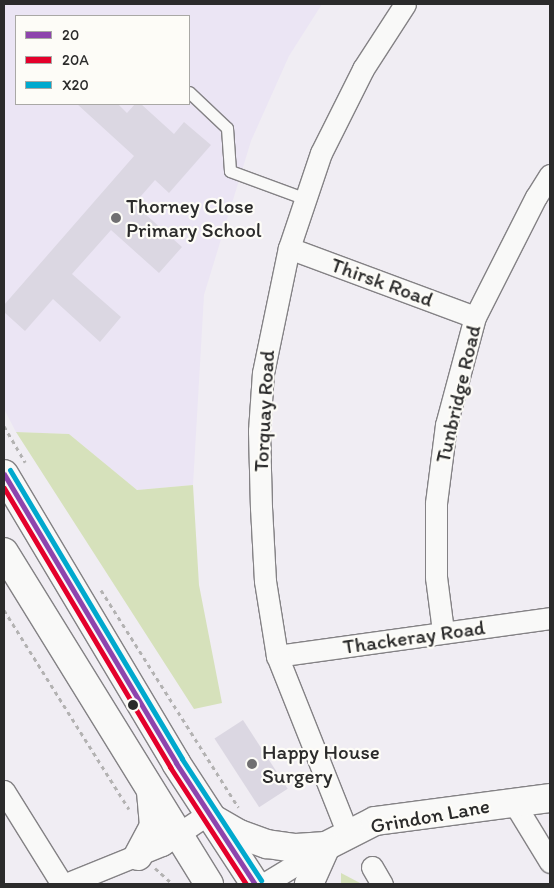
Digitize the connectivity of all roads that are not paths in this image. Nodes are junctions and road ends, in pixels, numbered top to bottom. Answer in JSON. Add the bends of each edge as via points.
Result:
{"nodes":[{"id":1,"x":405,"y":4,"type":"edge"},
{"id":2,"x":190,"y":93,"type":"edge"},
{"id":3,"x":550,"y":175,"type":"edge"},
{"id":4,"x":306,"y":199,"type":"junction"},
{"id":5,"x":289,"y":248,"type":"junction"},
{"id":6,"x":475,"y":316,"type":"junction"},
{"id":7,"x":16,"y":471,"type":"edge"},
{"id":8,"x":4,"y":552,"type":"edge"},
{"id":9,"x":550,"y":618,"type":"edge"},
{"id":10,"x":443,"y":632,"type":"junction"},
{"id":11,"x":277,"y":656,"type":"junction"},
{"id":12,"x":150,"y":790,"type":"junction"},
{"id":13,"x":4,"y":791,"type":"edge"},
{"id":14,"x":550,"y":798,"type":"edge"},
{"id":15,"x":514,"y":803,"type":"junction"},
{"id":16,"x":210,"y":815,"type":"junction"},
{"id":17,"x":178,"y":834,"type":"junction"},
{"id":18,"x":337,"y":840,"type":"junction"},
{"id":19,"x":138,"y":856,"type":"junction"},
{"id":20,"x":550,"y":862,"type":"edge"},
{"id":21,"x":62,"y":884,"type":"edge"},
{"id":22,"x":66,"y":884,"type":"edge"},
{"id":23,"x":209,"y":884,"type":"edge"},
{"id":24,"x":255,"y":884,"type":"edge"},
{"id":25,"x":264,"y":884,"type":"edge"},
{"id":26,"x":309,"y":884,"type":"edge"}],
"edges":[{"from":1,"to":4,"type":"street","name":"Torquay Road","via":[[363,69],[322,153]]},
{"from":2,"to":4,"type":"lane","via":[[227,128],[230,171]]},
{"from":3,"to":6,"type":"street","name":"Tunbridge Road"},
{"from":4,"to":5,"type":"street","name":"Torquay Road"},
{"from":5,"to":6,"type":"street","name":"Thirsk Road"},
{"from":5,"to":11,"type":"street","name":"Torquay Road","via":[[263,373],[259,431],[265,581]]},
{"from":6,"to":10,"type":"street","name":"Tunbridge Road","via":[[446,426],[436,503],[436,577]]},
{"from":7,"to":16,"type":"main road"},
{"from":8,"to":12,"type":"main road"},
{"from":9,"to":10,"type":"street","name":"Thackeray Road"},
{"from":10,"to":11,"type":"street","name":"Thackeray Road"},
{"from":11,"to":18,"type":"street","name":"Torquay Road"},
{"from":12,"to":17,"type":"main road"},
{"from":12,"to":19,"type":"main road","via":[[154,826]]},
{"from":13,"to":21,"type":"street"},
{"from":14,"to":15,"type":"main road","name":"Grindon Lane"},
{"from":15,"to":18,"type":"main road","name":"Grindon Lane","via":[[375,822]]},
{"from":15,"to":20,"type":"street"},
{"from":16,"to":17,"type":"street"},
{"from":16,"to":18,"type":"main road","via":[[239,834],[267,844],[296,848]]},
{"from":16,"to":24,"type":"main road"},
{"from":17,"to":19,"type":"street"},
{"from":17,"to":23,"type":"main road"},
{"from":18,"to":25,"type":"street","name":"Grindon Lane"},
{"from":18,"to":26,"type":"main road"},
{"from":19,"to":22,"type":"street"}]}
